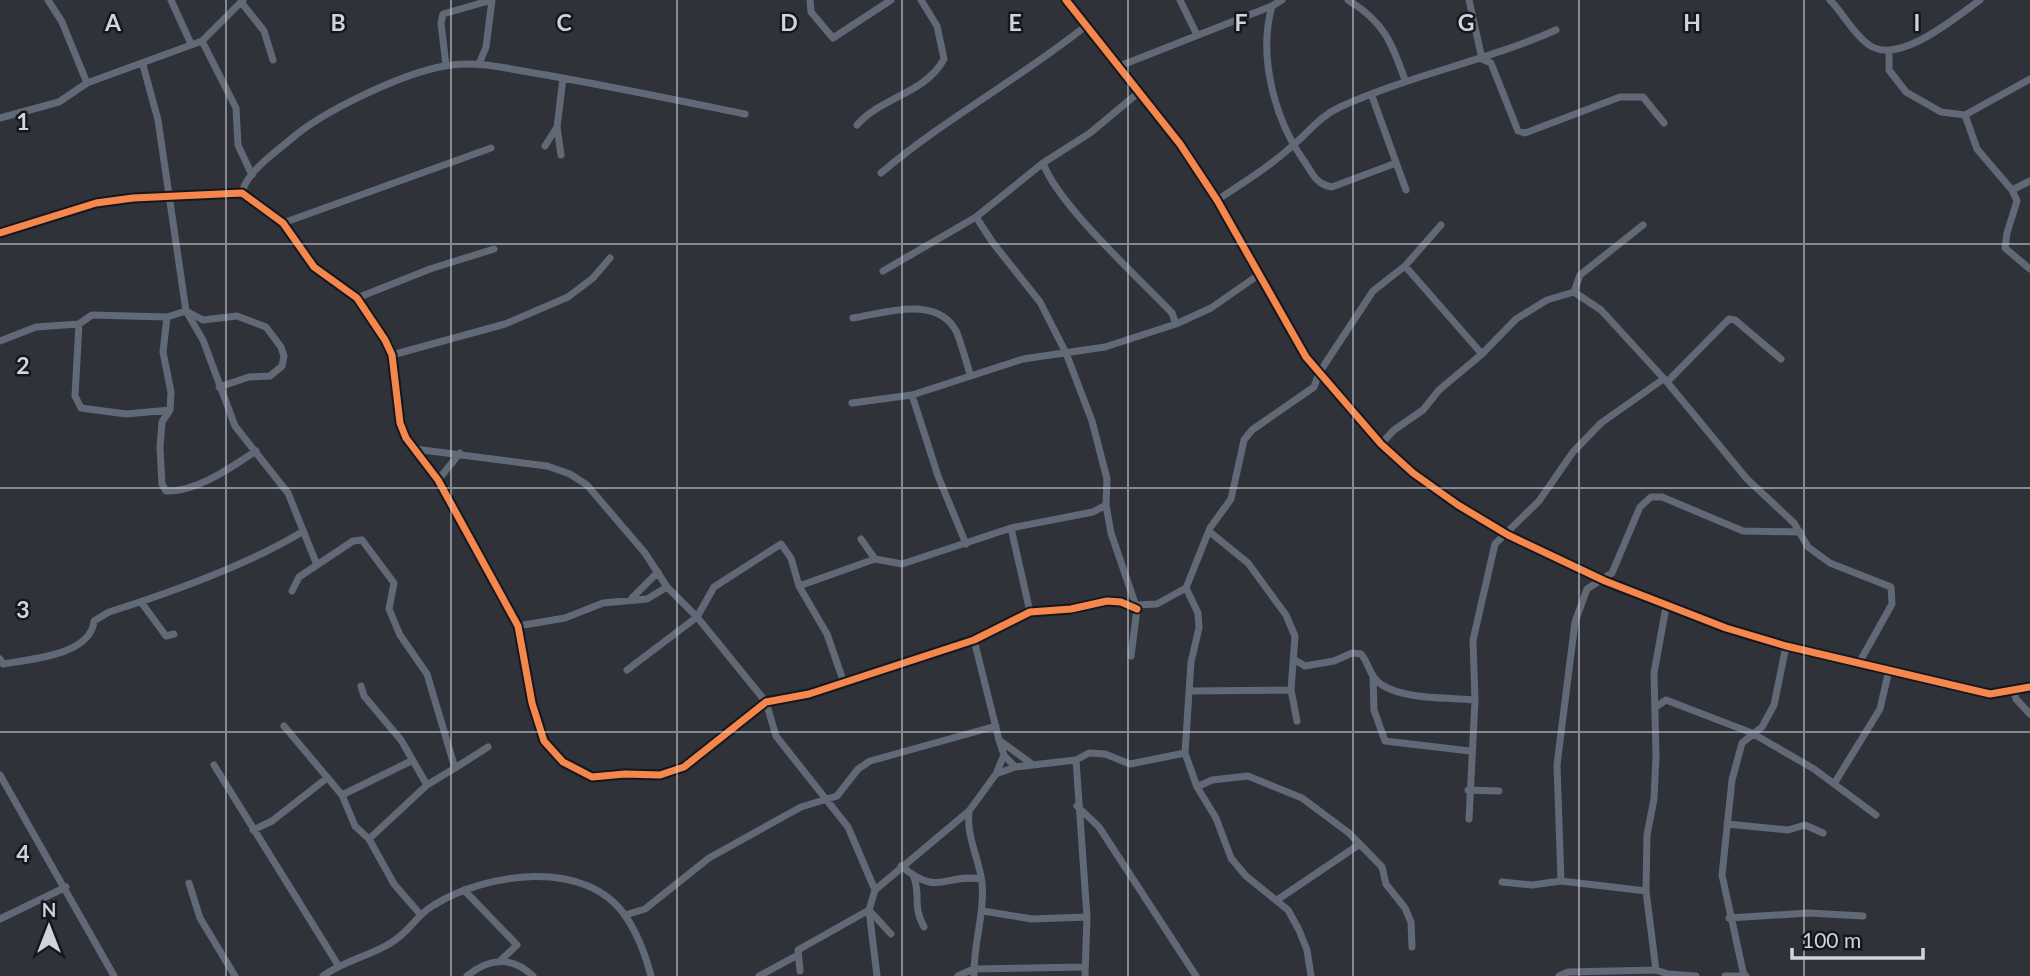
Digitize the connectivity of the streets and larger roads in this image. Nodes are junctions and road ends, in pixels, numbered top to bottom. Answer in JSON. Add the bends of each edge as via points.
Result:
{"nodes":[{"id":1,"x":48,"y":0,"type":"edge"},
{"id":2,"x":171,"y":0,"type":"edge"},
{"id":3,"x":492,"y":0,"type":"edge"},
{"id":4,"x":810,"y":0,"type":"edge"},
{"id":5,"x":891,"y":0,"type":"edge"},
{"id":6,"x":921,"y":0,"type":"edge"},
{"id":7,"x":1066,"y":0,"type":"edge"},
{"id":8,"x":1180,"y":0,"type":"edge"},
{"id":9,"x":1282,"y":0,"type":"edge"},
{"id":10,"x":1348,"y":0,"type":"edge"},
{"id":11,"x":1469,"y":0,"type":"edge"},
{"id":12,"x":1830,"y":0,"type":"edge"},
{"id":13,"x":1980,"y":0,"type":"edge"},
{"id":14,"x":242,"y":1,"type":"edge"},
{"id":15,"x":1272,"y":6,"type":"junction"},
{"id":16,"x":1087,"y":25,"type":"junction"},
{"id":17,"x":1556,"y":30,"type":"dead end"},
{"id":18,"x":1198,"y":35,"type":"junction"},
{"id":19,"x":202,"y":41,"type":"junction"},
{"id":20,"x":191,"y":44,"type":"junction"},
{"id":21,"x":1889,"y":51,"type":"junction"},
{"id":22,"x":1482,"y":59,"type":"junction"},
{"id":23,"x":273,"y":60,"type":"dead end"},
{"id":24,"x":479,"y":64,"type":"junction"},
{"id":25,"x":143,"y":65,"type":"junction"},
{"id":26,"x":446,"y":65,"type":"junction"},
{"id":27,"x":1117,"y":67,"type":"junction"},
{"id":28,"x":563,"y":78,"type":"junction"},
{"id":29,"x":2030,"y":79,"type":"edge"},
{"id":30,"x":1405,"y":80,"type":"junction"},
{"id":31,"x":87,"y":83,"type":"junction"},
{"id":32,"x":1138,"y":93,"type":"junction"},
{"id":33,"x":1372,"y":96,"type":"junction"},
{"id":34,"x":745,"y":114,"type":"dead end"},
{"id":35,"x":1965,"y":115,"type":"junction"},
{"id":36,"x":0,"y":118,"type":"edge"},
{"id":37,"x":1664,"y":123,"type":"dead end"},
{"id":38,"x":856,"y":125,"type":"dead end"},
{"id":39,"x":557,"y":127,"type":"junction"},
{"id":40,"x":545,"y":146,"type":"dead end"},
{"id":41,"x":1293,"y":146,"type":"junction"},
{"id":42,"x":491,"y":148,"type":"dead end"},
{"id":43,"x":561,"y":155,"type":"dead end"},
{"id":44,"x":1043,"y":163,"type":"junction"},
{"id":45,"x":1396,"y":163,"type":"junction"},
{"id":46,"x":881,"y":173,"type":"dead end"},
{"id":47,"x":252,"y":175,"type":"junction"},
{"id":48,"x":2030,"y":181,"type":"edge"},
{"id":49,"x":1406,"y":190,"type":"dead end"},
{"id":50,"x":2012,"y":190,"type":"junction"},
{"id":51,"x":242,"y":193,"type":"junction"},
{"id":52,"x":171,"y":196,"type":"junction"},
{"id":53,"x":1217,"y":200,"type":"junction"},
{"id":54,"x":976,"y":217,"type":"junction"},
{"id":55,"x":283,"y":223,"type":"junction"},
{"id":56,"x":1441,"y":225,"type":"dead end"},
{"id":57,"x":1643,"y":225,"type":"dead end"},
{"id":58,"x":0,"y":233,"type":"edge"},
{"id":59,"x":494,"y":249,"type":"dead end"},
{"id":60,"x":610,"y":258,"type":"dead end"},
{"id":61,"x":1405,"y":265,"type":"junction"},
{"id":62,"x":2030,"y":269,"type":"edge"},
{"id":63,"x":883,"y":271,"type":"dead end"},
{"id":64,"x":1257,"y":275,"type":"junction"},
{"id":65,"x":1574,"y":292,"type":"junction"},
{"id":66,"x":357,"y":298,"type":"junction"},
{"id":67,"x":186,"y":311,"type":"junction"},
{"id":68,"x":167,"y":317,"type":"junction"},
{"id":69,"x":853,"y":318,"type":"dead end"},
{"id":70,"x":79,"y":324,"type":"junction"},
{"id":71,"x":1176,"y":324,"type":"junction"},
{"id":72,"x":0,"y":341,"type":"edge"},
{"id":73,"x":1066,"y":353,"type":"junction"},
{"id":74,"x":1482,"y":354,"type":"junction"},
{"id":75,"x":392,"y":355,"type":"junction"},
{"id":76,"x":1781,"y":359,"type":"dead end"},
{"id":77,"x":1319,"y":373,"type":"junction"},
{"id":78,"x":970,"y":374,"type":"junction"},
{"id":79,"x":1665,"y":381,"type":"junction"},
{"id":80,"x":219,"y":387,"type":"junction"},
{"id":81,"x":912,"y":395,"type":"junction"},
{"id":82,"x":852,"y":403,"type":"dead end"},
{"id":83,"x":170,"y":410,"type":"junction"},
{"id":84,"x":1381,"y":444,"type":"junction"},
{"id":85,"x":415,"y":449,"type":"junction"},
{"id":86,"x":256,"y":451,"type":"junction"},
{"id":87,"x":460,"y":453,"type":"junction"},
{"id":88,"x":438,"y":480,"type":"junction"},
{"id":89,"x":1106,"y":505,"type":"junction"},
{"id":90,"x":1011,"y":528,"type":"junction"},
{"id":91,"x":302,"y":532,"type":"junction"},
{"id":92,"x":1800,"y":532,"type":"junction"},
{"id":93,"x":1211,"y":533,"type":"junction"},
{"id":94,"x":1508,"y":535,"type":"junction"},
{"id":95,"x":861,"y":539,"type":"dead end"},
{"id":96,"x":966,"y":544,"type":"junction"},
{"id":97,"x":875,"y":559,"type":"junction"},
{"id":98,"x":317,"y":565,"type":"junction"},
{"id":99,"x":658,"y":572,"type":"junction"},
{"id":100,"x":1605,"y":581,"type":"junction"},
{"id":101,"x":799,"y":586,"type":"junction"},
{"id":102,"x":667,"y":587,"type":"junction"},
{"id":103,"x":1186,"y":589,"type":"junction"},
{"id":104,"x":292,"y":591,"type":"dead end"},
{"id":105,"x":631,"y":598,"type":"junction"},
{"id":106,"x":141,"y":602,"type":"junction"},
{"id":107,"x":1666,"y":607,"type":"junction"},
{"id":108,"x":1137,"y":609,"type":"junction"},
{"id":109,"x":1030,"y":612,"type":"junction"},
{"id":110,"x":697,"y":617,"type":"junction"},
{"id":111,"x":518,"y":626,"type":"junction"},
{"id":112,"x":174,"y":634,"type":"dead end"},
{"id":113,"x":974,"y":640,"type":"junction"},
{"id":114,"x":1786,"y":646,"type":"junction"},
{"id":115,"x":1131,"y":656,"type":"dead end"},
{"id":116,"x":0,"y":659,"type":"edge"},
{"id":117,"x":1295,"y":660,"type":"junction"},
{"id":118,"x":1859,"y":663,"type":"junction"},
{"id":119,"x":627,"y":670,"type":"dead end"},
{"id":120,"x":1889,"y":670,"type":"junction"},
{"id":121,"x":1373,"y":676,"type":"junction"},
{"id":122,"x":844,"y":683,"type":"junction"},
{"id":123,"x":361,"y":686,"type":"dead end"},
{"id":124,"x":2030,"y":687,"type":"edge"},
{"id":125,"x":1291,"y":690,"type":"junction"},
{"id":126,"x":1189,"y":691,"type":"junction"},
{"id":127,"x":2014,"y":691,"type":"junction"},
{"id":128,"x":1475,"y":701,"type":"junction"},
{"id":129,"x":765,"y":702,"type":"junction"},
{"id":130,"x":1657,"y":706,"type":"junction"},
{"id":131,"x":2030,"y":714,"type":"edge"},
{"id":132,"x":1297,"y":721,"type":"dead end"},
{"id":133,"x":284,"y":726,"type":"dead end"},
{"id":134,"x":996,"y":726,"type":"junction"},
{"id":135,"x":1752,"y":733,"type":"junction"},
{"id":136,"x":999,"y":740,"type":"junction"},
{"id":137,"x":488,"y":747,"type":"dead end"},
{"id":138,"x":1470,"y":751,"type":"junction"},
{"id":139,"x":1185,"y":753,"type":"junction"},
{"id":140,"x":1004,"y":755,"type":"junction"},
{"id":141,"x":1076,"y":760,"type":"junction"},
{"id":142,"x":411,"y":761,"type":"junction"},
{"id":143,"x":1032,"y":764,"type":"junction"},
{"id":144,"x":214,"y":765,"type":"dead end"},
{"id":145,"x":1015,"y":767,"type":"junction"},
{"id":146,"x":455,"y":768,"type":"junction"},
{"id":147,"x":0,"y":775,"type":"edge"},
{"id":148,"x":996,"y":775,"type":"junction"},
{"id":149,"x":327,"y":778,"type":"junction"},
{"id":150,"x":1835,"y":784,"type":"junction"},
{"id":151,"x":427,"y":785,"type":"junction"},
{"id":152,"x":1197,"y":787,"type":"junction"},
{"id":153,"x":1468,"y":790,"type":"junction"},
{"id":154,"x":1499,"y":791,"type":"dead end"},
{"id":155,"x":342,"y":795,"type":"junction"},
{"id":156,"x":827,"y":799,"type":"junction"},
{"id":157,"x":1077,"y":806,"type":"junction"},
{"id":158,"x":969,"y":811,"type":"junction"},
{"id":159,"x":1876,"y":815,"type":"dead end"},
{"id":160,"x":1469,"y":819,"type":"dead end"},
{"id":161,"x":956,"y":824,"type":"junction"},
{"id":162,"x":1727,"y":824,"type":"junction"},
{"id":163,"x":967,"y":826,"type":"junction"},
{"id":164,"x":253,"y":830,"type":"junction"},
{"id":165,"x":1823,"y":833,"type":"dead end"},
{"id":166,"x":369,"y":839,"type":"junction"},
{"id":167,"x":1360,"y":844,"type":"junction"},
{"id":168,"x":901,"y":866,"type":"junction"},
{"id":169,"x":915,"y":877,"type":"junction"},
{"id":170,"x":981,"y":879,"type":"junction"},
{"id":171,"x":1561,"y":881,"type":"junction"},
{"id":172,"x":1502,"y":882,"type":"dead end"},
{"id":173,"x":189,"y":883,"type":"dead end"},
{"id":174,"x":66,"y":887,"type":"junction"},
{"id":175,"x":464,"y":890,"type":"junction"},
{"id":176,"x":875,"y":890,"type":"junction"},
{"id":177,"x":1646,"y":891,"type":"junction"},
{"id":178,"x":1277,"y":900,"type":"junction"},
{"id":179,"x":869,"y":910,"type":"junction"},
{"id":180,"x":983,"y":911,"type":"junction"},
{"id":181,"x":419,"y":914,"type":"junction"},
{"id":182,"x":625,"y":915,"type":"junction"},
{"id":183,"x":1863,"y":916,"type":"dead end"},
{"id":184,"x":1087,"y":917,"type":"junction"},
{"id":185,"x":1729,"y":918,"type":"junction"},
{"id":186,"x":0,"y":919,"type":"edge"},
{"id":187,"x":924,"y":927,"type":"dead end"},
{"id":188,"x":891,"y":934,"type":"dead end"},
{"id":189,"x":1412,"y":947,"type":"dead end"},
{"id":190,"x":796,"y":956,"type":"junction"},
{"id":191,"x":501,"y":960,"type":"junction"},
{"id":192,"x":338,"y":965,"type":"junction"},
{"id":193,"x":1085,"y":967,"type":"junction"},
{"id":194,"x":1656,"y":970,"type":"junction"},
{"id":195,"x":800,"y":971,"type":"dead end"},
{"id":196,"x":974,"y":972,"type":"edge"},
{"id":197,"x":114,"y":976,"type":"edge"},
{"id":198,"x":235,"y":976,"type":"edge"},
{"id":199,"x":323,"y":976,"type":"edge"},
{"id":200,"x":467,"y":976,"type":"edge"},
{"id":201,"x":533,"y":976,"type":"edge"},
{"id":202,"x":651,"y":976,"type":"edge"},
{"id":203,"x":760,"y":976,"type":"edge"},
{"id":204,"x":877,"y":976,"type":"edge"},
{"id":205,"x":958,"y":976,"type":"edge"},
{"id":206,"x":1085,"y":976,"type":"edge"},
{"id":207,"x":1196,"y":976,"type":"edge"},
{"id":208,"x":1311,"y":976,"type":"edge"},
{"id":209,"x":1559,"y":976,"type":"edge"},
{"id":210,"x":1696,"y":976,"type":"edge"},
{"id":211,"x":1725,"y":976,"type":"edge"},
{"id":212,"x":1746,"y":976,"type":"edge"}],
"edges":[{"from":1,"to":31,"type":"street"},
{"from":2,"to":20,"type":"street"},
{"from":3,"to":24,"type":"street"},
{"from":3,"to":26,"type":"street","via":[[443,14]]},
{"from":4,"to":5,"type":"street","via":[[811,12],[833,38]]},
{"from":6,"to":38,"type":"street","via":[[937,26],[944,59],[920,85]]},
{"from":7,"to":16,"type":"street"},
{"from":8,"to":18,"type":"street"},
{"from":9,"to":15,"type":"street"},
{"from":10,"to":30,"type":"street","via":[[1372,15],[1393,45]]},
{"from":11,"to":22,"type":"street"},
{"from":12,"to":21,"type":"street","via":[[1871,47]]},
{"from":13,"to":21,"type":"street","via":[[1927,36]]},
{"from":14,"to":19,"type":"street"},
{"from":14,"to":23,"type":"street","via":[[264,31]]},
{"from":15,"to":18,"type":"street"},
{"from":15,"to":41,"type":"street","via":[[1266,24],[1267,61],[1284,129]]},
{"from":16,"to":27,"type":"street"},
{"from":16,"to":46,"type":"street"},
{"from":17,"to":22,"type":"street"},
{"from":18,"to":27,"type":"street"},
{"from":19,"to":20,"type":"street"},
{"from":19,"to":47,"type":"street","via":[[236,108],[238,145]]},
{"from":20,"to":25,"type":"street"},
{"from":21,"to":35,"type":"street","via":[[1889,70],[1906,92],[1941,112]]},
{"from":22,"to":30,"type":"street"},
{"from":22,"to":37,"type":"street","via":[[1491,63],[1518,131],[1525,133],[1620,97],[1643,97]]},
{"from":24,"to":26,"type":"street"},
{"from":24,"to":28,"type":"street"},
{"from":25,"to":31,"type":"street"},
{"from":25,"to":52,"type":"street"},
{"from":26,"to":47,"type":"street","via":[[343,104],[300,131]]},
{"from":27,"to":32,"type":"street"},
{"from":28,"to":34,"type":"street"},
{"from":28,"to":39,"type":"street"},
{"from":29,"to":35,"type":"street"},
{"from":30,"to":33,"type":"street"},
{"from":31,"to":36,"type":"street","via":[[59,102]]},
{"from":32,"to":44,"type":"street","via":[[1090,133]]},
{"from":32,"to":53,"type":"street"},
{"from":33,"to":41,"type":"street","via":[[1339,107],[1312,125]]},
{"from":33,"to":45,"type":"street"},
{"from":35,"to":50,"type":"street","via":[[1977,149]]},
{"from":39,"to":40,"type":"street"},
{"from":39,"to":43,"type":"street"},
{"from":41,"to":45,"type":"street","via":[[1317,181],[1332,187]]},
{"from":41,"to":53,"type":"street"},
{"from":42,"to":55,"type":"street"},
{"from":44,"to":54,"type":"street"},
{"from":44,"to":71,"type":"street","via":[[1066,201],[1172,313]]},
{"from":45,"to":49,"type":"street"},
{"from":47,"to":51,"type":"street"},
{"from":48,"to":50,"type":"street"},
{"from":50,"to":62,"type":"street","via":[[2017,201],[2005,248]]},
{"from":51,"to":52,"type":"street"},
{"from":51,"to":55,"type":"street"},
{"from":52,"to":58,"type":"street","via":[[96,203]]},
{"from":52,"to":67,"type":"street"},
{"from":53,"to":64,"type":"street"},
{"from":54,"to":63,"type":"street"},
{"from":54,"to":73,"type":"street","via":[[1040,302]]},
{"from":55,"to":66,"type":"street","via":[[314,267]]},
{"from":56,"to":61,"type":"street"},
{"from":57,"to":65,"type":"street","via":[[1580,275]]},
{"from":59,"to":66,"type":"street"},
{"from":60,"to":75,"type":"street","via":[[569,297],[505,324]]},
{"from":61,"to":74,"type":"street"},
{"from":61,"to":77,"type":"street","via":[[1373,291]]},
{"from":64,"to":71,"type":"street","via":[[1211,308]]},
{"from":64,"to":77,"type":"street"},
{"from":65,"to":74,"type":"street","via":[[1547,300],[1516,318]]},
{"from":65,"to":79,"type":"street","via":[[1601,310]]},
{"from":66,"to":75,"type":"street"},
{"from":67,"to":68,"type":"street"},
{"from":67,"to":80,"type":"street","via":[[203,340]]},
{"from":67,"to":80,"type":"street","via":[[203,320],[237,316],[266,327],[281,347],[282,366],[270,376]]},
{"from":68,"to":70,"type":"street","via":[[92,315]]},
{"from":68,"to":83,"type":"street","via":[[163,352]]},
{"from":69,"to":78,"type":"street","via":[[919,308],[937,312],[956,332]]},
{"from":70,"to":72,"type":"street","via":[[36,327]]},
{"from":70,"to":83,"type":"street","via":[[75,396],[81,408],[126,414]]},
{"from":71,"to":73,"type":"street","via":[[1105,347]]},
{"from":73,"to":78,"type":"street"},
{"from":73,"to":89,"type":"street","via":[[1100,449],[1107,479]]},
{"from":74,"to":84,"type":"street"},
{"from":75,"to":85,"type":"street","via":[[400,423]]},
{"from":76,"to":79,"type":"street","via":[[1729,319]]},
{"from":77,"to":84,"type":"street"},
{"from":77,"to":93,"type":"street","via":[[1314,387],[1244,440],[1231,499]]},
{"from":78,"to":81,"type":"street"},
{"from":79,"to":92,"type":"street","via":[[1747,479]]},
{"from":79,"to":94,"type":"street","via":[[1601,423]]},
{"from":80,"to":86,"type":"street","via":[[235,426]]},
{"from":81,"to":82,"type":"street"},
{"from":81,"to":96,"type":"street"},
{"from":83,"to":86,"type":"street","via":[[160,434],[166,491],[204,481]]},
{"from":84,"to":94,"type":"street","via":[[1413,473]]},
{"from":85,"to":87,"type":"street"},
{"from":85,"to":88,"type":"street"},
{"from":86,"to":91,"type":"street","via":[[288,493]]},
{"from":87,"to":88,"type":"street"},
{"from":87,"to":99,"type":"street","via":[[547,466],[570,474],[587,485]]},
{"from":88,"to":111,"type":"street"},
{"from":89,"to":90,"type":"street","via":[[1093,512]]},
{"from":89,"to":108,"type":"street"},
{"from":90,"to":96,"type":"street"},
{"from":90,"to":109,"type":"street"},
{"from":91,"to":98,"type":"street"},
{"from":91,"to":106,"type":"street","via":[[278,547]]},
{"from":92,"to":100,"type":"street","via":[[1743,531],[1662,497],[1651,497],[1640,507]]},
{"from":92,"to":118,"type":"street","via":[[1808,547],[1830,563],[1891,587],[1892,604]]},
{"from":93,"to":103,"type":"street"},
{"from":93,"to":117,"type":"street","via":[[1248,563],[1280,606],[1295,636]]},
{"from":94,"to":100,"type":"street"},
{"from":94,"to":128,"type":"street","via":[[1495,544],[1473,640]]},
{"from":95,"to":97,"type":"street"},
{"from":96,"to":97,"type":"street","via":[[902,564]]},
{"from":97,"to":101,"type":"street"},
{"from":98,"to":104,"type":"street","via":[[299,577]]},
{"from":98,"to":146,"type":"street","via":[[362,540],[394,583],[389,609],[400,635],[427,674]]},
{"from":99,"to":102,"type":"street"},
{"from":99,"to":105,"type":"street"},
{"from":100,"to":107,"type":"street"},
{"from":100,"to":171,"type":"street","via":[[1587,589],[1575,622],[1557,765]]},
{"from":101,"to":110,"type":"street","via":[[791,558],[781,544],[714,587]]},
{"from":101,"to":122,"type":"street","via":[[827,634]]},
{"from":102,"to":105,"type":"street","via":[[647,599]]},
{"from":102,"to":110,"type":"street"},
{"from":103,"to":108,"type":"street","via":[[1157,604],[1137,605]]},
{"from":103,"to":126,"type":"street","via":[[1198,613],[1199,628]]},
{"from":105,"to":111,"type":"street","via":[[565,618]]},
{"from":106,"to":112,"type":"street","via":[[166,636]]},
{"from":106,"to":116,"type":"street","via":[[94,621],[93,633],[86,641],[70,648],[3,664]]},
{"from":107,"to":114,"type":"street"},
{"from":107,"to":130,"type":"street","via":[[1654,673]]},
{"from":108,"to":109,"type":"street","via":[[1107,601]]},
{"from":108,"to":115,"type":"street"},
{"from":109,"to":113,"type":"street"},
{"from":110,"to":119,"type":"street"},
{"from":110,"to":129,"type":"street"},
{"from":111,"to":129,"type":"street","via":[[544,741],[563,762],[592,777],[660,775],[684,767]]},
{"from":113,"to":122,"type":"street"},
{"from":113,"to":134,"type":"street"},
{"from":114,"to":118,"type":"street"},
{"from":114,"to":135,"type":"street","via":[[1774,705],[1762,727]]},
{"from":117,"to":121,"type":"street","via":[[1305,666],[1361,654]]},
{"from":117,"to":125,"type":"street"},
{"from":118,"to":120,"type":"street"},
{"from":120,"to":127,"type":"street","via":[[1990,694]]},
{"from":120,"to":150,"type":"street","via":[[1880,709]]},
{"from":121,"to":128,"type":"street","via":[[1382,685],[1405,693]]},
{"from":121,"to":138,"type":"street","via":[[1374,710],[1384,741]]},
{"from":122,"to":129,"type":"street"},
{"from":123,"to":142,"type":"street"},
{"from":124,"to":127,"type":"street"},
{"from":125,"to":126,"type":"street"},
{"from":125,"to":132,"type":"street"},
{"from":126,"to":139,"type":"street"},
{"from":127,"to":131,"type":"street"},
{"from":128,"to":138,"type":"street"},
{"from":129,"to":156,"type":"street","via":[[776,736]]},
{"from":130,"to":135,"type":"street","via":[[1666,700]]},
{"from":130,"to":177,"type":"street"},
{"from":133,"to":149,"type":"street"},
{"from":134,"to":136,"type":"street"},
{"from":134,"to":156,"type":"street","via":[[870,761],[837,796]]},
{"from":135,"to":150,"type":"street"},
{"from":135,"to":162,"type":"street","via":[[1742,743],[1735,768]]},
{"from":136,"to":140,"type":"street"},
{"from":136,"to":143,"type":"street"},
{"from":137,"to":146,"type":"street"},
{"from":138,"to":153,"type":"street"},
{"from":139,"to":141,"type":"street","via":[[1130,764],[1105,754],[1089,753]]},
{"from":139,"to":152,"type":"street"},
{"from":140,"to":145,"type":"street"},
{"from":140,"to":148,"type":"street"},
{"from":141,"to":143,"type":"street"},
{"from":141,"to":157,"type":"street"},
{"from":142,"to":151,"type":"street"},
{"from":142,"to":155,"type":"street"},
{"from":143,"to":145,"type":"street"},
{"from":144,"to":164,"type":"street"},
{"from":145,"to":148,"type":"street"},
{"from":146,"to":151,"type":"street"},
{"from":147,"to":174,"type":"street"},
{"from":148,"to":158,"type":"street"},
{"from":149,"to":155,"type":"street"},
{"from":149,"to":164,"type":"street","via":[[272,821]]},
{"from":150,"to":159,"type":"street"},
{"from":151,"to":166,"type":"street"},
{"from":152,"to":167,"type":"street","via":[[1212,780],[1248,776],[1302,798]]},
{"from":152,"to":178,"type":"street","via":[[1216,818],[1231,858]]},
{"from":153,"to":154,"type":"street"},
{"from":153,"to":160,"type":"street"},
{"from":155,"to":166,"type":"street","via":[[355,826]]},
{"from":156,"to":176,"type":"street","via":[[848,827]]},
{"from":156,"to":182,"type":"street","via":[[801,807],[709,858],[645,909]]},
{"from":157,"to":184,"type":"street"},
{"from":157,"to":207,"type":"street","via":[[1099,827]]},
{"from":158,"to":161,"type":"street"},
{"from":158,"to":163,"type":"street"},
{"from":161,"to":163,"type":"street"},
{"from":161,"to":168,"type":"street"},
{"from":162,"to":165,"type":"street","via":[[1788,830],[1805,825]]},
{"from":162,"to":185,"type":"street","via":[[1722,875]]},
{"from":163,"to":170,"type":"street"},
{"from":164,"to":192,"type":"street"},
{"from":166,"to":181,"type":"street","via":[[394,884]]},
{"from":167,"to":178,"type":"street"},
{"from":167,"to":189,"type":"street","via":[[1382,867],[1386,884],[1405,908]]},
{"from":168,"to":169,"type":"street"},
{"from":168,"to":176,"type":"street"},
{"from":169,"to":170,"type":"street","via":[[934,884],[962,877]]},
{"from":169,"to":187,"type":"street","via":[[915,911]]},
{"from":170,"to":180,"type":"street"},
{"from":171,"to":172,"type":"street","via":[[1532,886]]},
{"from":171,"to":177,"type":"street"},
{"from":173,"to":198,"type":"street","via":[[200,918]]},
{"from":174,"to":186,"type":"street"},
{"from":174,"to":197,"type":"street"},
{"from":175,"to":181,"type":"street"},
{"from":175,"to":182,"type":"street","via":[[535,876],[573,881],[598,891]]},
{"from":175,"to":191,"type":"street","via":[[517,944]]},
{"from":176,"to":179,"type":"street"},
{"from":177,"to":194,"type":"street"},
{"from":178,"to":208,"type":"street","via":[[1299,930]]},
{"from":179,"to":188,"type":"street"},
{"from":179,"to":190,"type":"street","via":[[802,947]]},
{"from":179,"to":204,"type":"street"},
{"from":180,"to":184,"type":"street","via":[[1032,919]]},
{"from":180,"to":196,"type":"street"},
{"from":181,"to":192,"type":"street","via":[[399,938]]},
{"from":182,"to":202,"type":"street"},
{"from":183,"to":185,"type":"street","via":[[1808,913]]},
{"from":184,"to":193,"type":"street"},
{"from":185,"to":212,"type":"street"},
{"from":190,"to":195,"type":"street"},
{"from":190,"to":203,"type":"street"},
{"from":191,"to":200,"type":"street"},
{"from":191,"to":201,"type":"street","via":[[517,963]]},
{"from":192,"to":199,"type":"street"},
{"from":193,"to":196,"type":"street"},
{"from":193,"to":206,"type":"street"},
{"from":194,"to":209,"type":"street"},
{"from":194,"to":210,"type":"street"},
{"from":196,"to":205,"type":"street"},
{"from":211,"to":212,"type":"street"}]}
